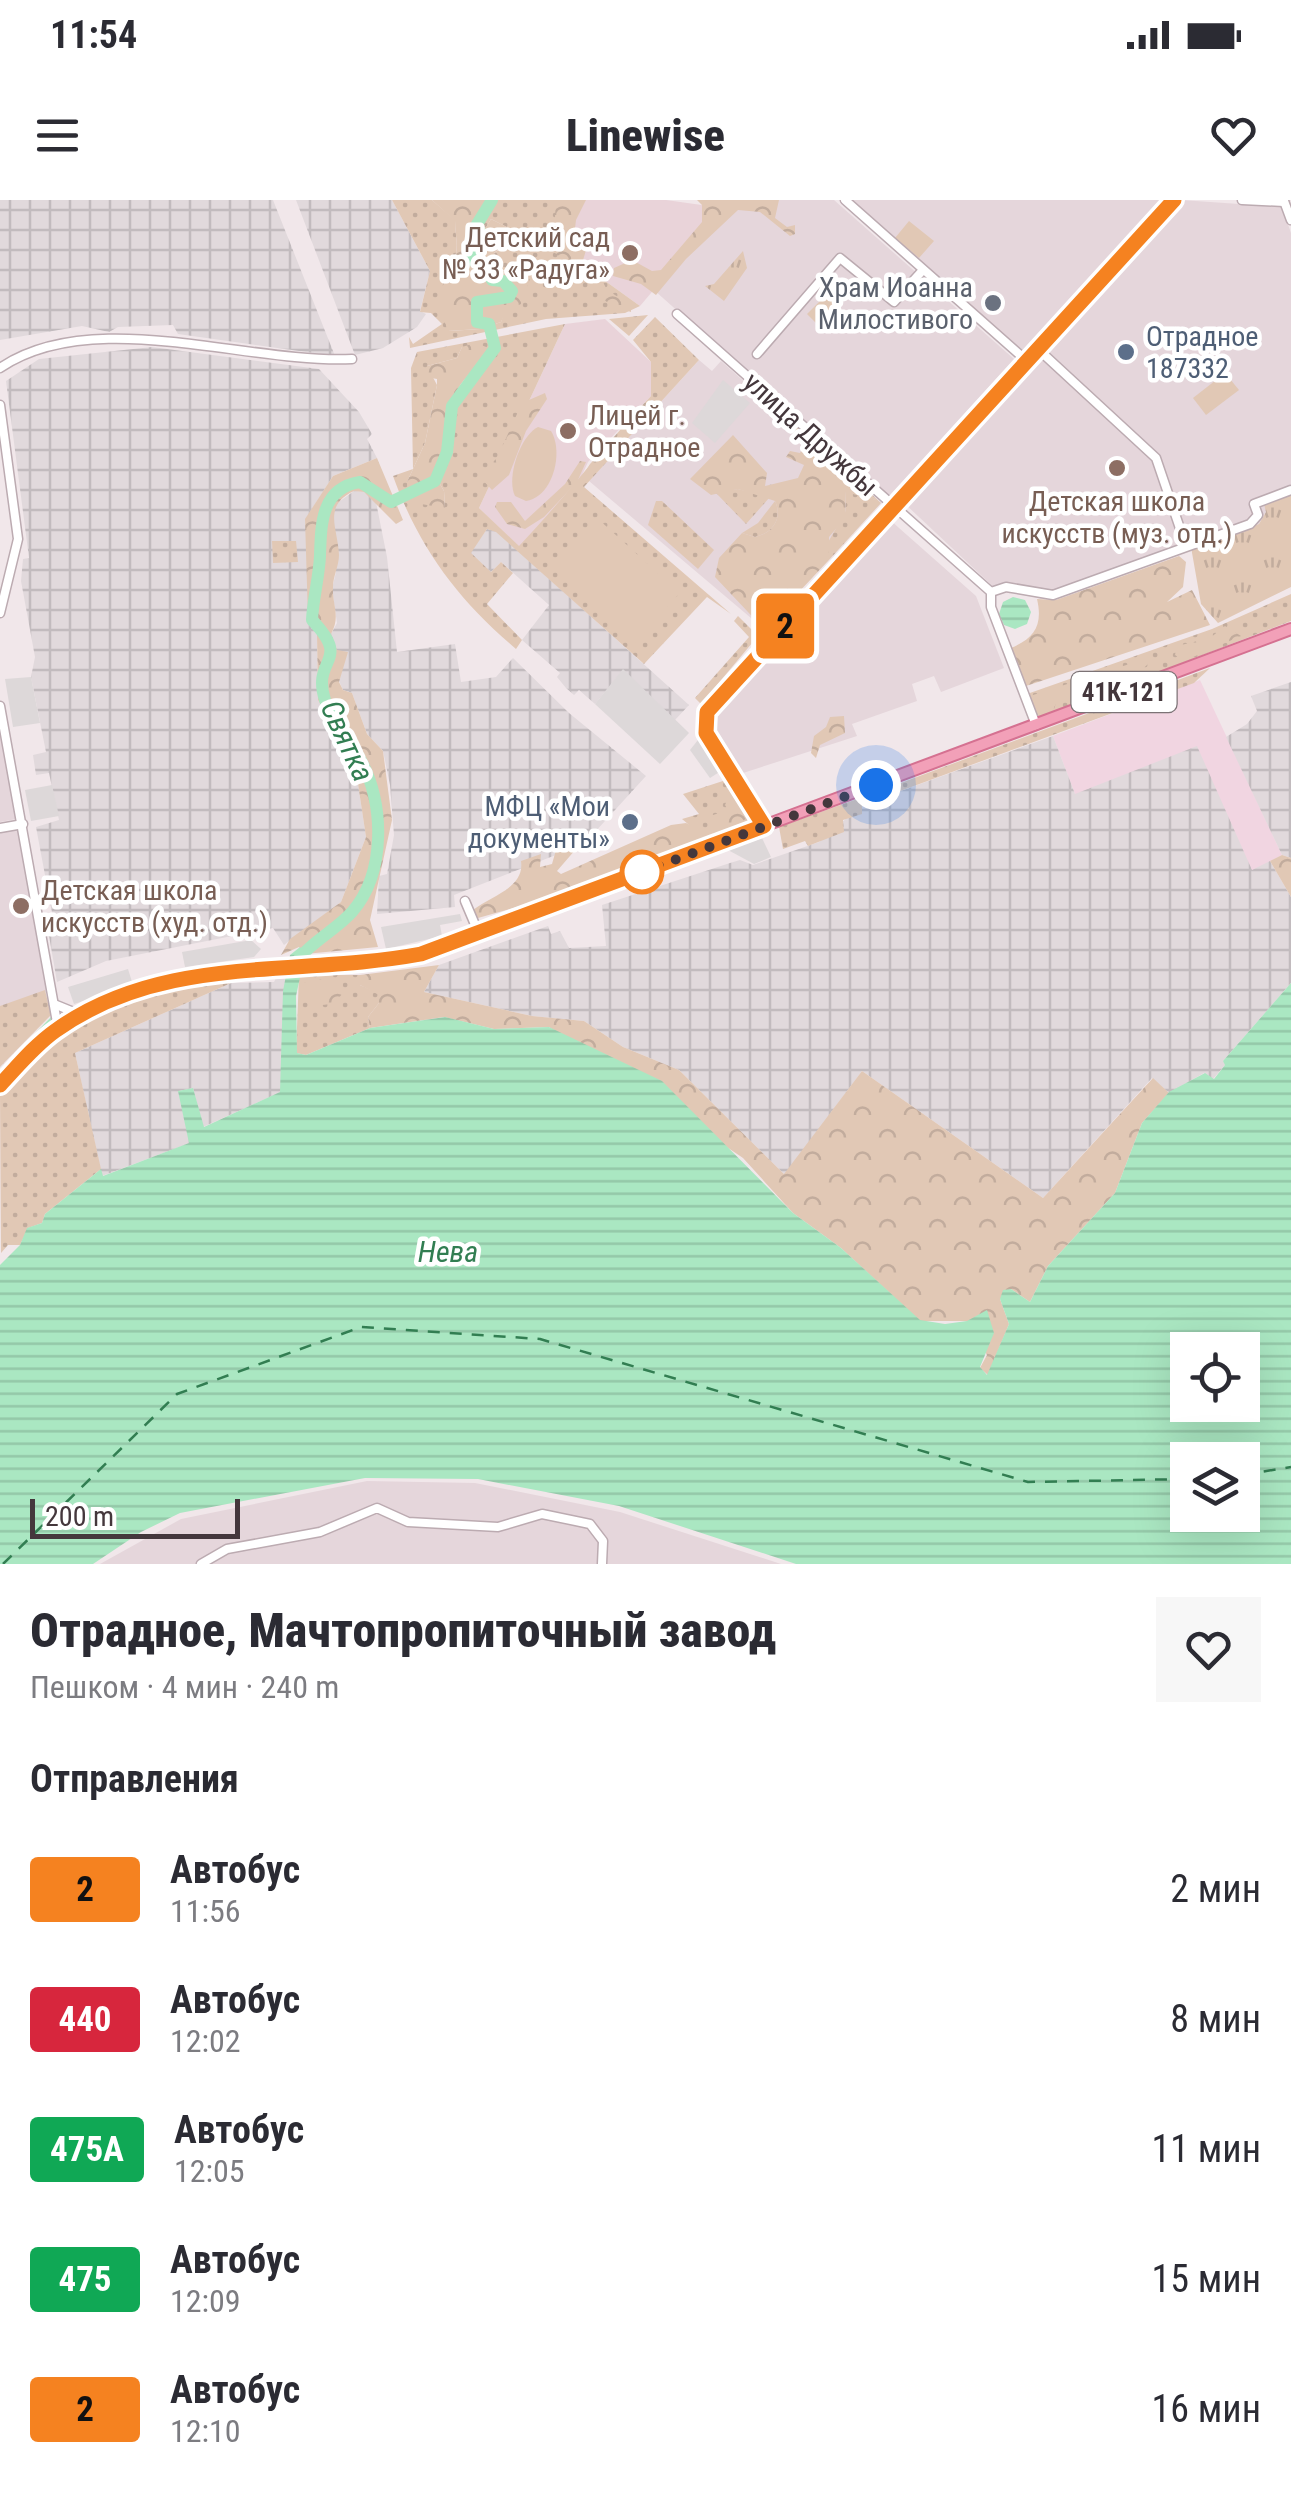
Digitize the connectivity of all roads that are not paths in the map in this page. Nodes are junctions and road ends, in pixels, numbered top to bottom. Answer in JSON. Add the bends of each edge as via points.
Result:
{"nodes":[{"id":1,"x":845,"y":200,"type":"edge"},
{"id":2,"x":1174,"y":200,"type":"edge"},
{"id":3,"x":1242,"y":200,"type":"edge"},
{"id":4,"x":1284,"y":201,"type":"edge"},
{"id":5,"x":1291,"y":220,"type":"edge"},
{"id":6,"x":923,"y":270,"type":"junction"},
{"id":7,"x":676,"y":314,"type":"dead end"},
{"id":8,"x":1039,"y":350,"type":"junction"},
{"id":9,"x":352,"y":359,"type":"dead end"},
{"id":10,"x":1028,"y":362,"type":"junction"},
{"id":11,"x":0,"y":368,"type":"edge"},
{"id":12,"x":743,"y":372,"type":"junction"},
{"id":13,"x":0,"y":405,"type":"edge"},
{"id":14,"x":1,"y":420,"type":"edge"},
{"id":15,"x":1291,"y":490,"type":"edge"},
{"id":16,"x":895,"y":509,"type":"junction"},
{"id":17,"x":1186,"y":546,"type":"junction"},
{"id":18,"x":990,"y":592,"type":"junction"},
{"id":19,"x":0,"y":613,"type":"edge"},
{"id":20,"x":1291,"y":629,"type":"edge"},
{"id":21,"x":0,"y":706,"type":"edge"},
{"id":22,"x":1036,"y":725,"type":"junction"},
{"id":23,"x":23,"y":824,"type":"junction"},
{"id":24,"x":764,"y":826,"type":"junction"},
{"id":25,"x":0,"y":828,"type":"edge"},
{"id":26,"x":464,"y":901,"type":"dead end"},
{"id":27,"x":478,"y":934,"type":"junction"},
{"id":28,"x":54,"y":1004,"type":"junction"},
{"id":29,"x":82,"y":1015,"type":"junction"},
{"id":30,"x":58,"y":1028,"type":"junction"},
{"id":31,"x":0,"y":1086,"type":"edge"},
{"id":32,"x":200,"y":1564,"type":"edge"},
{"id":33,"x":602,"y":1564,"type":"edge"}],
"edges":[{"from":1,"to":6,"type":"street"},
{"from":2,"to":8,"type":"street"},
{"from":3,"to":4,"type":"street"},
{"from":4,"to":5,"type":"street"},
{"from":6,"to":10,"type":"street"},
{"from":6,"to":12,"type":"street","via":[[894,302],[840,258]]},
{"from":7,"to":12,"type":"street","name":"улица Дружбы"},
{"from":8,"to":10,"type":"street"},
{"from":8,"to":17,"type":"street","via":[[1156,458]]},
{"from":9,"to":11,"type":"street","via":[[306,361],[140,340],[47,346]]},
{"from":10,"to":16,"type":"street"},
{"from":12,"to":16,"type":"street","name":"улица Дружбы"},
{"from":13,"to":14,"type":"street"},
{"from":14,"to":19,"type":"street","via":[[18,539]]},
{"from":15,"to":17,"type":"street","via":[[1254,504],[1258,514],[1250,524]]},
{"from":16,"to":18,"type":"street","name":"улица Дружбы"},
{"from":16,"to":24,"type":"street","via":[[705,716],[706,733]]},
{"from":17,"to":18,"type":"street","via":[[1053,595],[1006,587]]},
{"from":18,"to":22,"type":"street"},
{"from":20,"to":22,"type":"main road","number":"41К-121"},
{"from":21,"to":23,"type":"street"},
{"from":22,"to":24,"type":"main road","number":"41К-121"},
{"from":23,"to":25,"type":"street"},
{"from":23,"to":28,"type":"street"},
{"from":24,"to":27,"type":"main road","number":"41К-121"},
{"from":26,"to":27,"type":"street"},
{"from":27,"to":29,"type":"main road","number":"41К-121","via":[[421,954],[172,978]]},
{"from":28,"to":29,"type":"street"},
{"from":28,"to":30,"type":"street"},
{"from":29,"to":30,"type":"main road","number":"41К-121"},
{"from":30,"to":31,"type":"main road","number":"41К-121"},
{"from":32,"to":33,"type":"street","via":[[227,1549],[320,1532],[377,1508],[408,1522],[498,1528],[542,1514],[590,1524],[603,1541]]}]}
